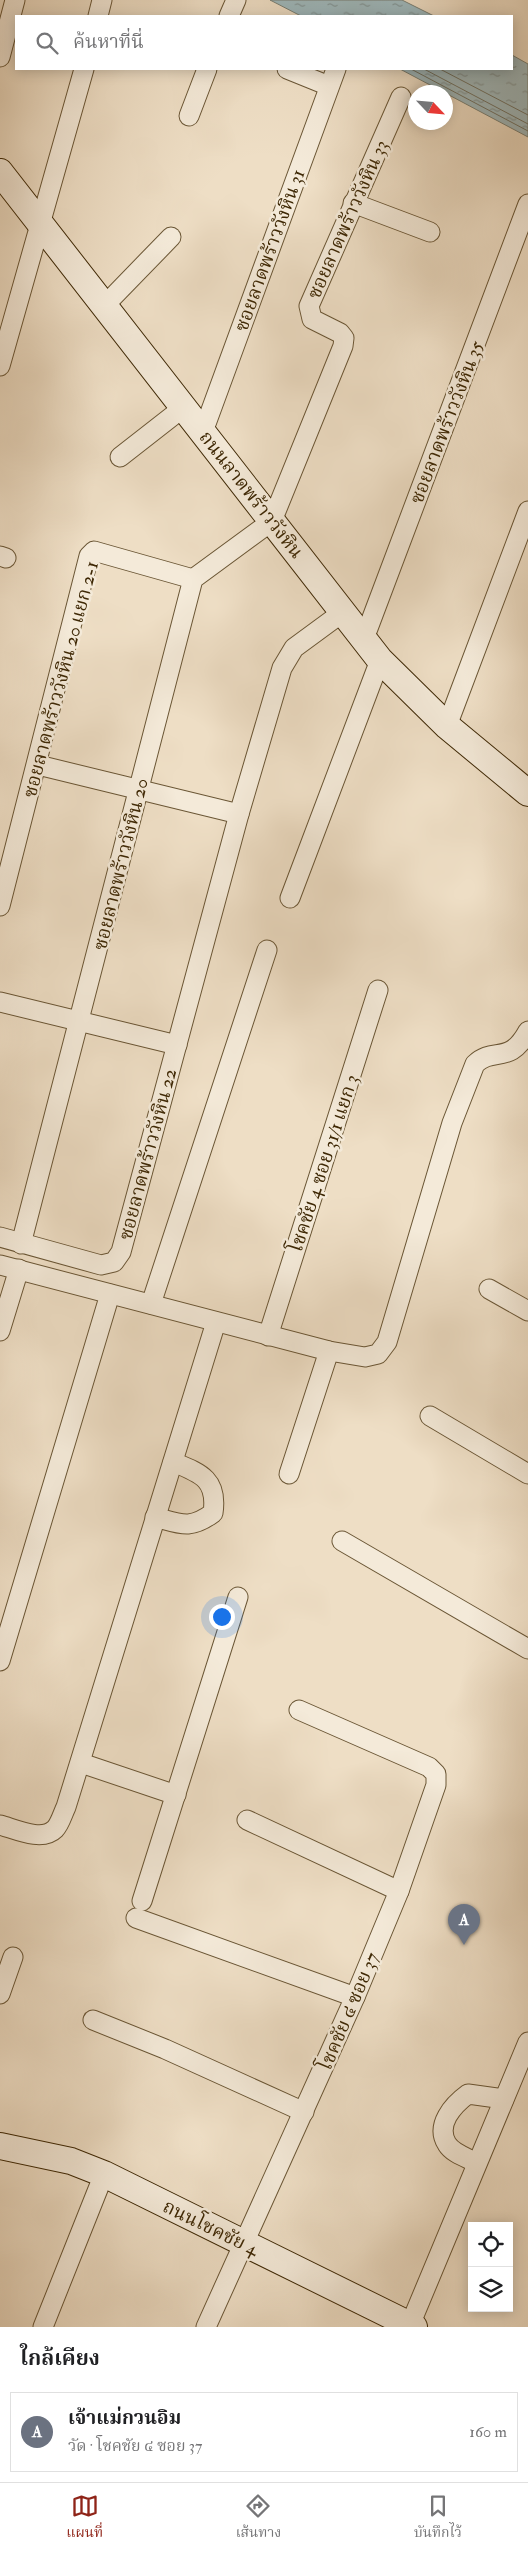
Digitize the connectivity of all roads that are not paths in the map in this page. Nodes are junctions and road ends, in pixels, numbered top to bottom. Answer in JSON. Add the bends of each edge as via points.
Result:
{"nodes":[{"id":1,"x":15,"y":0,"type":"edge"},
{"id":2,"x":102,"y":0,"type":"edge"},
{"id":3,"x":236,"y":0,"type":"edge"},
{"id":4,"x":98,"y":15,"type":"edge"},
{"id":5,"x":229,"y":15,"type":"edge"},
{"id":6,"x":0,"y":57,"type":"edge"},
{"id":7,"x":84,"y":70,"type":"edge"},
{"id":8,"x":208,"y":70,"type":"edge"},
{"id":9,"x":293,"y":70,"type":"edge"},
{"id":10,"x":333,"y":77,"type":"edge"},
{"id":11,"x":401,"y":97,"type":"dead end"},
{"id":12,"x":189,"y":116,"type":"dead end"},
{"id":13,"x":0,"y":172,"type":"edge"},
{"id":14,"x":353,"y":203,"type":"junction"},
{"id":15,"x":528,"y":204,"type":"edge"},
{"id":16,"x":41,"y":223,"type":"junction"},
{"id":17,"x":430,"y":232,"type":"dead end"},
{"id":18,"x":170,"y":237,"type":"dead end"},
{"id":19,"x":105,"y":305,"type":"junction"},
{"id":20,"x":0,"y":366,"type":"edge"},
{"id":21,"x":184,"y":407,"type":"junction"},
{"id":22,"x":203,"y":432,"type":"junction"},
{"id":23,"x":120,"y":457,"type":"dead end"},
{"id":24,"x":528,"y":511,"type":"edge"},
{"id":25,"x":272,"y":521,"type":"junction"},
{"id":26,"x":193,"y":579,"type":"junction"},
{"id":27,"x":343,"y":612,"type":"junction"},
{"id":28,"x":364,"y":639,"type":"junction"},
{"id":29,"x":380,"y":660,"type":"junction"},
{"id":30,"x":447,"y":726,"type":"junction"},
{"id":31,"x":38,"y":765,"type":"junction"},
{"id":32,"x":139,"y":790,"type":"junction"},
{"id":33,"x":528,"y":794,"type":"edge"},
{"id":34,"x":239,"y":814,"type":"junction"},
{"id":35,"x":290,"y":898,"type":"dead end"},
{"id":36,"x":0,"y":906,"type":"edge"},
{"id":37,"x":267,"y":950,"type":"dead end"},
{"id":38,"x":378,"y":990,"type":"dead end"},
{"id":39,"x":0,"y":1002,"type":"edge"},
{"id":40,"x":80,"y":1022,"type":"junction"},
{"id":41,"x":528,"y":1031,"type":"edge"},
{"id":42,"x":177,"y":1045,"type":"junction"},
{"id":43,"x":0,"y":1237,"type":"edge"},
{"id":44,"x":20,"y":1244,"type":"junction"},
{"id":45,"x":0,"y":1265,"type":"edge"},
{"id":46,"x":19,"y":1269,"type":"junction"},
{"id":47,"x":488,"y":1289,"type":"dead end"},
{"id":48,"x":110,"y":1294,"type":"junction"},
{"id":49,"x":151,"y":1304,"type":"junction"},
{"id":50,"x":528,"y":1311,"type":"edge"},
{"id":51,"x":216,"y":1322,"type":"junction"},
{"id":52,"x":0,"y":1331,"type":"edge"},
{"id":53,"x":268,"y":1336,"type":"junction"},
{"id":54,"x":329,"y":1351,"type":"junction"},
{"id":55,"x":430,"y":1416,"type":"dead end"},
{"id":56,"x":172,"y":1462,"type":"junction"},
{"id":57,"x":289,"y":1474,"type":"dead end"},
{"id":58,"x":528,"y":1474,"type":"edge"},
{"id":59,"x":155,"y":1517,"type":"junction"},
{"id":60,"x":342,"y":1541,"type":"dead end"},
{"id":61,"x":238,"y":1597,"type":"dead end"},
{"id":62,"x":528,"y":1649,"type":"edge"},
{"id":63,"x":0,"y":1661,"type":"edge"},
{"id":64,"x":299,"y":1710,"type":"dead end"},
{"id":65,"x":81,"y":1763,"type":"junction"},
{"id":66,"x":176,"y":1795,"type":"junction"},
{"id":67,"x":247,"y":1820,"type":"dead end"},
{"id":68,"x":0,"y":1825,"type":"edge"},
{"id":69,"x":399,"y":1891,"type":"junction"},
{"id":70,"x":13,"y":1957,"type":"dead end"},
{"id":71,"x":0,"y":1994,"type":"edge"},
{"id":72,"x":355,"y":1997,"type":"junction"},
{"id":73,"x":94,"y":2020,"type":"dead end"},
{"id":74,"x":528,"y":2042,"type":"edge"},
{"id":75,"x":504,"y":2099,"type":"junction"},
{"id":76,"x":304,"y":2112,"type":"junction"},
{"id":77,"x":0,"y":2146,"type":"edge"},
{"id":78,"x":477,"y":2163,"type":"junction"},
{"id":79,"x":104,"y":2174,"type":"junction"},
{"id":80,"x":245,"y":2244,"type":"junction"},
{"id":81,"x":400,"y":2324,"type":"edge"},
{"id":82,"x":44,"y":2327,"type":"edge"},
{"id":83,"x":206,"y":2327,"type":"edge"}],
"edges":[{"from":1,"to":6,"type":"street"},
{"from":2,"to":4,"type":"street"},
{"from":3,"to":5,"type":"street"},
{"from":7,"to":16,"type":"street"},
{"from":8,"to":12,"type":"street"},
{"from":9,"to":10,"type":"street"},
{"from":10,"to":22,"type":"street","name":"ซอยลาดพร้าววังหิน 31"},
{"from":11,"to":14,"type":"street","name":"ซอยลาดพร้าววังหิน 33"},
{"from":13,"to":16,"type":"main road","name":"ถนนลาดพร้าววังหิน"},
{"from":14,"to":17,"type":"street"},
{"from":14,"to":25,"type":"street","name":"ซอยลาดพร้าววังหิน 33","via":[[309,306],[312,319],[340,332],[344,338],[343,346]]},
{"from":15,"to":28,"type":"street","name":"ซอยลาดพร้าววังหิน 35"},
{"from":16,"to":19,"type":"main road","name":"ถนนลาดพร้าววังหิน"},
{"from":16,"to":20,"type":"street"},
{"from":18,"to":19,"type":"street"},
{"from":19,"to":21,"type":"main road","name":"ถนนลาดพร้าววังหิน"},
{"from":21,"to":22,"type":"main road","name":"ถนนลาดพร้าววังหิน"},
{"from":21,"to":23,"type":"street"},
{"from":22,"to":25,"type":"main road","name":"ถนนลาดพร้าววังหิน"},
{"from":24,"to":30,"type":"street"},
{"from":25,"to":26,"type":"street"},
{"from":25,"to":27,"type":"main road","name":"ถนนลาดพร้าววังหิน"},
{"from":26,"to":31,"type":"street","name":"ซอยลาดพร้าววังหิน 20 แยก 2-1","via":[[92,552]]},
{"from":26,"to":32,"type":"street","name":"ซอยลาดพร้าววังหิน 20"},
{"from":27,"to":28,"type":"main road","name":"ถนนลาดพร้าววังหิน"},
{"from":27,"to":34,"type":"street","name":"ซอยลาดพร้าววังหิน 22","via":[[294,648],[282,668]]},
{"from":28,"to":29,"type":"main road","name":"ถนนลาดพร้าววังหิน"},
{"from":29,"to":30,"type":"main road","name":"ถนนลาดพร้าววังหิน"},
{"from":29,"to":35,"type":"street"},
{"from":30,"to":33,"type":"main road","name":"ถนนลาดพร้าววังหิน"},
{"from":31,"to":32,"type":"street"},
{"from":31,"to":36,"type":"street","name":"ซอยลาดพร้าววังหิน 20 แยก 2-1"},
{"from":32,"to":34,"type":"street"},
{"from":32,"to":40,"type":"street","name":"ซอยลาดพร้าววังหิน 20"},
{"from":34,"to":42,"type":"street","name":"ซอยลาดพร้าววังหิน 22"},
{"from":37,"to":49,"type":"street"},
{"from":38,"to":53,"type":"street","name":"โชคชัย 4 ซอย 31/1 แยก 3"},
{"from":39,"to":40,"type":"street","name":"ซอยลาดพร้าววังหิน 22"},
{"from":40,"to":42,"type":"street","name":"ซอยลาดพร้าววังหิน 22"},
{"from":40,"to":44,"type":"street","name":"ซอยลาดพร้าววังหิน 20"},
{"from":41,"to":54,"type":"street","via":[[513,1050],[500,1056],[481,1058],[474,1064],[452,1123],[387,1342],[378,1354],[365,1357]]},
{"from":42,"to":44,"type":"street","name":"ซอยลาดพร้าววังหิน 22","via":[[121,1252],[114,1262],[101,1264]]},
{"from":43,"to":44,"type":"street"},
{"from":45,"to":46,"type":"street"},
{"from":46,"to":48,"type":"street"},
{"from":46,"to":52,"type":"street"},
{"from":47,"to":50,"type":"street"},
{"from":48,"to":49,"type":"street"},
{"from":48,"to":63,"type":"street"},
{"from":49,"to":51,"type":"street"},
{"from":51,"to":53,"type":"street"},
{"from":51,"to":56,"type":"street"},
{"from":53,"to":54,"type":"street"},
{"from":54,"to":57,"type":"street"},
{"from":55,"to":58,"type":"street"},
{"from":56,"to":59,"type":"street"},
{"from":56,"to":59,"type":"street","via":[[199,1473],[210,1485],[215,1498],[213,1513],[188,1526]]},
{"from":59,"to":65,"type":"street"},
{"from":60,"to":62,"type":"street"},
{"from":61,"to":66,"type":"street"},
{"from":64,"to":69,"type":"street","name":"โชคชัย ๔ ซอย 37","via":[[429,1767],[436,1774],[436,1785]]},
{"from":65,"to":66,"type":"street"},
{"from":65,"to":68,"type":"street","via":[[55,1829],[37,1834]]},
{"from":66,"to":72,"type":"street","via":[[139,1909]]},
{"from":67,"to":69,"type":"street"},
{"from":69,"to":72,"type":"street","name":"โชคชัย ๔ ซอย 37"},
{"from":70,"to":71,"type":"street"},
{"from":72,"to":76,"type":"street","name":"โชคชัย ๔ ซอย 37"},
{"from":73,"to":76,"type":"street"},
{"from":74,"to":75,"type":"street"},
{"from":75,"to":78,"type":"street"},
{"from":75,"to":78,"type":"street","via":[[468,2094],[449,2112],[443,2131],[447,2144]]},
{"from":76,"to":80,"type":"street","name":"โชคชัย ๔ ซอย 37"},
{"from":77,"to":79,"type":"main road","name":"ถนนโชคชัย 4","via":[[70,2161]]},
{"from":78,"to":81,"type":"street"},
{"from":79,"to":80,"type":"main road","name":"ถนนโชคชัย 4"},
{"from":79,"to":82,"type":"street"},
{"from":80,"to":81,"type":"main road","name":"ถนนโชคชัย 4"},
{"from":80,"to":83,"type":"street","name":"โชคชัย ๔ ซอย 37"}]}
